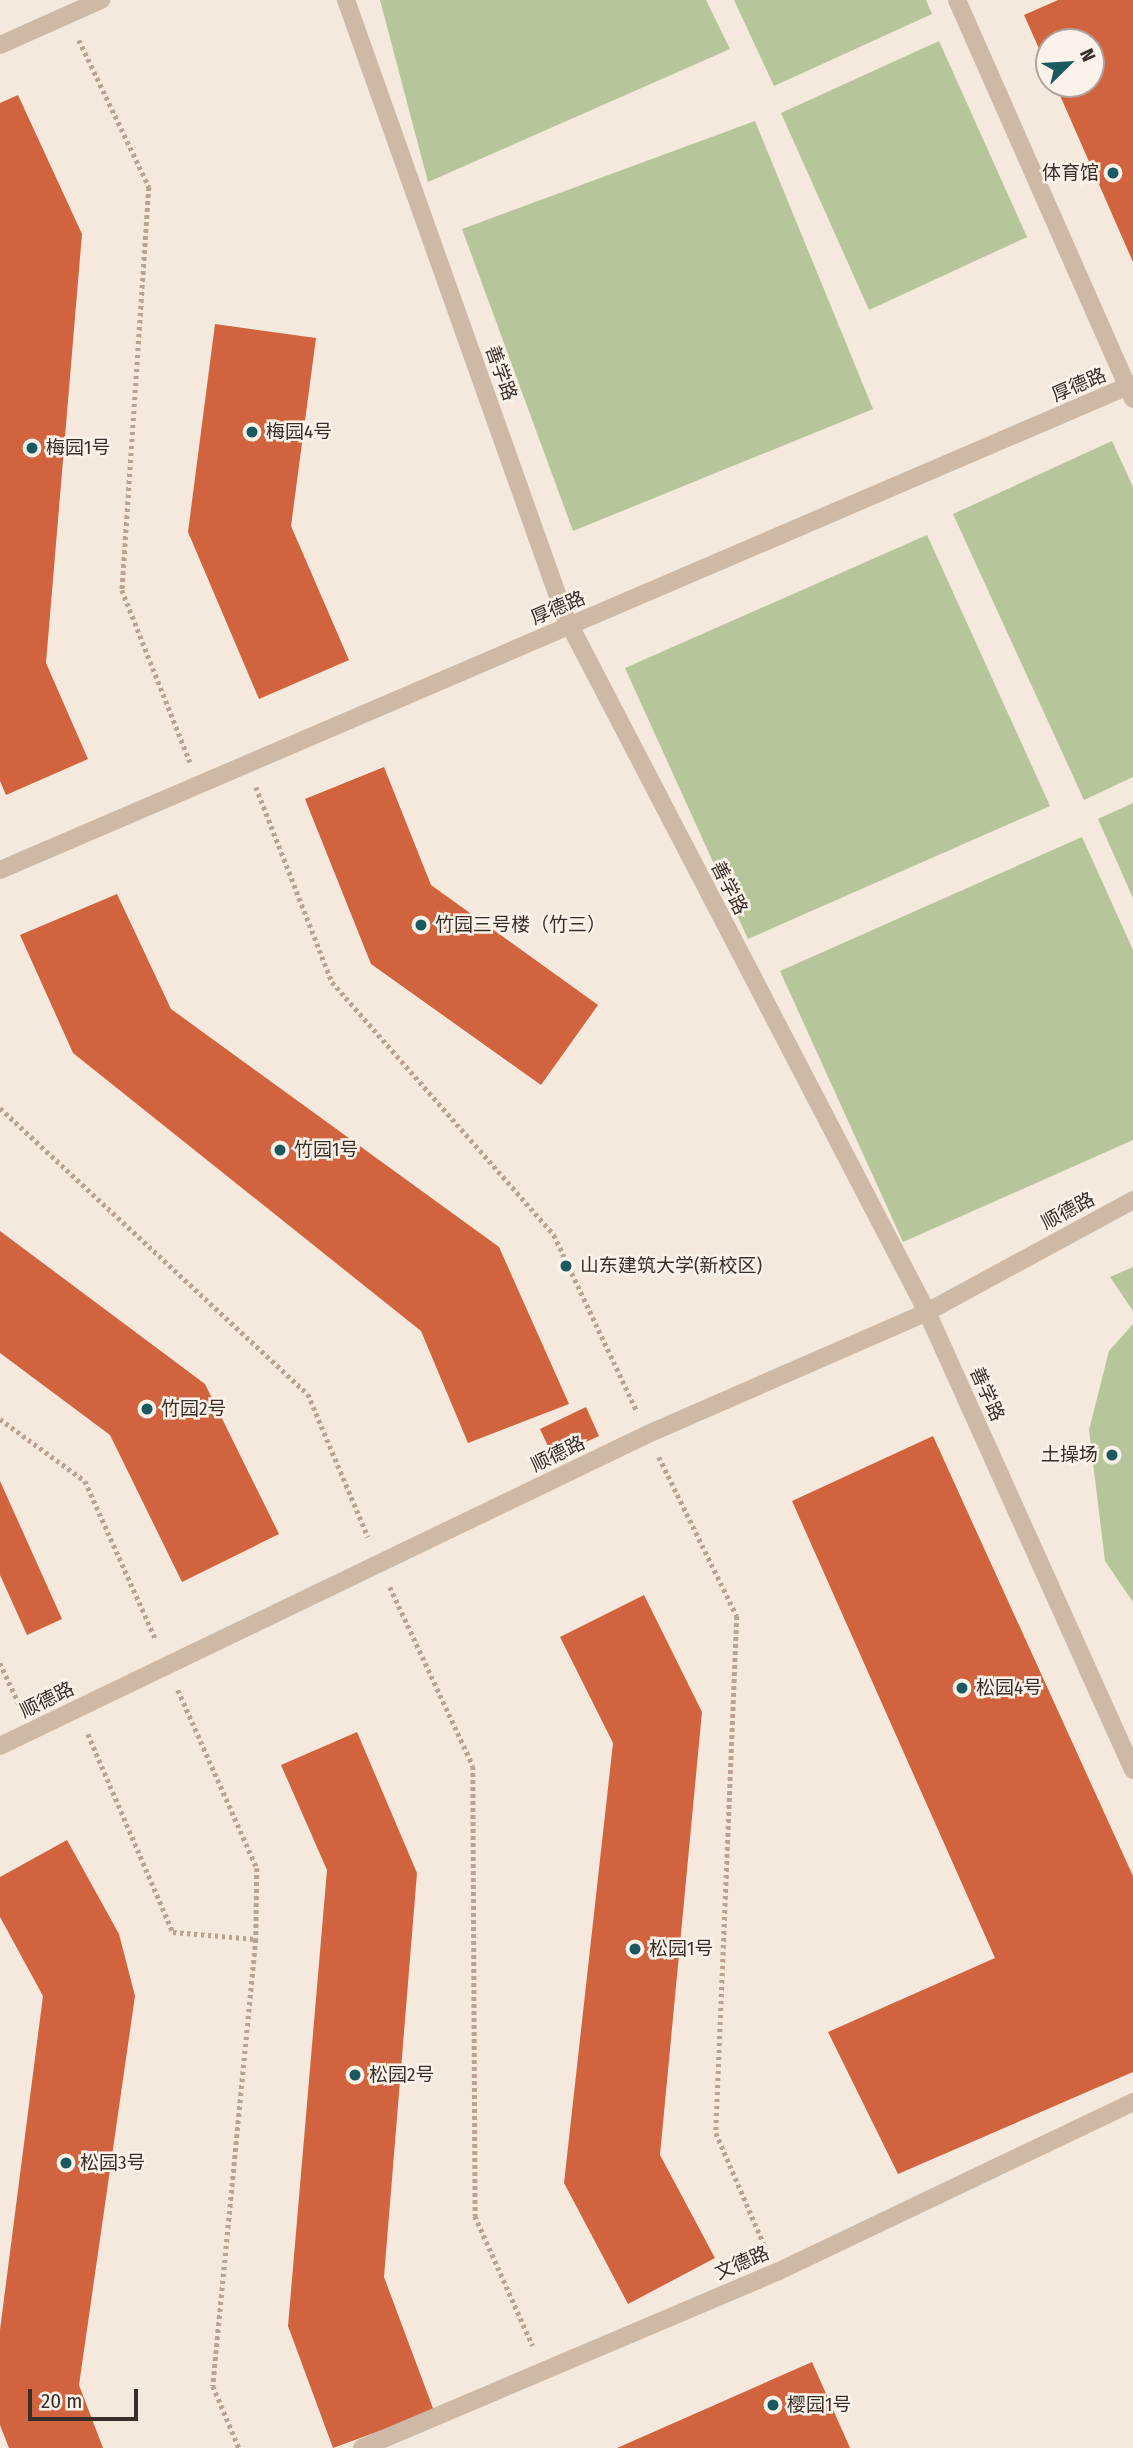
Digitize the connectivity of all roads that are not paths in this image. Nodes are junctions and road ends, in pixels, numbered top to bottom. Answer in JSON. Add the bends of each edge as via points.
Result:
{"nodes":[{"id":1,"x":101,"y":0,"type":"edge"},
{"id":2,"x":346,"y":0,"type":"edge"},
{"id":3,"x":957,"y":0,"type":"edge"},
{"id":4,"x":0,"y":45,"type":"edge"},
{"id":5,"x":1131,"y":390,"type":"edge"},
{"id":6,"x":570,"y":626,"type":"junction"},
{"id":7,"x":0,"y":870,"type":"edge"},
{"id":8,"x":1133,"y":1200,"type":"edge"},
{"id":9,"x":927,"y":1312,"type":"junction"},
{"id":10,"x":0,"y":1746,"type":"edge"},
{"id":11,"x":1133,"y":1770,"type":"edge"},
{"id":12,"x":1133,"y":2102,"type":"edge"},
{"id":13,"x":362,"y":2448,"type":"edge"}],
"edges":[{"from":1,"to":4,"type":"street"},
{"from":2,"to":6,"type":"street","name":"善学路"},
{"from":3,"to":5,"type":"street"},
{"from":5,"to":6,"type":"street","name":"厚德路"},
{"from":6,"to":7,"type":"street","name":"厚德路"},
{"from":6,"to":9,"type":"street","name":"善学路"},
{"from":8,"to":9,"type":"street","name":"顺德路"},
{"from":9,"to":10,"type":"street","name":"顺德路","via":[[648,1434]]},
{"from":9,"to":11,"type":"street","name":"善学路"},
{"from":12,"to":13,"type":"street","name":"文德路","via":[[776,2272]]}]}
